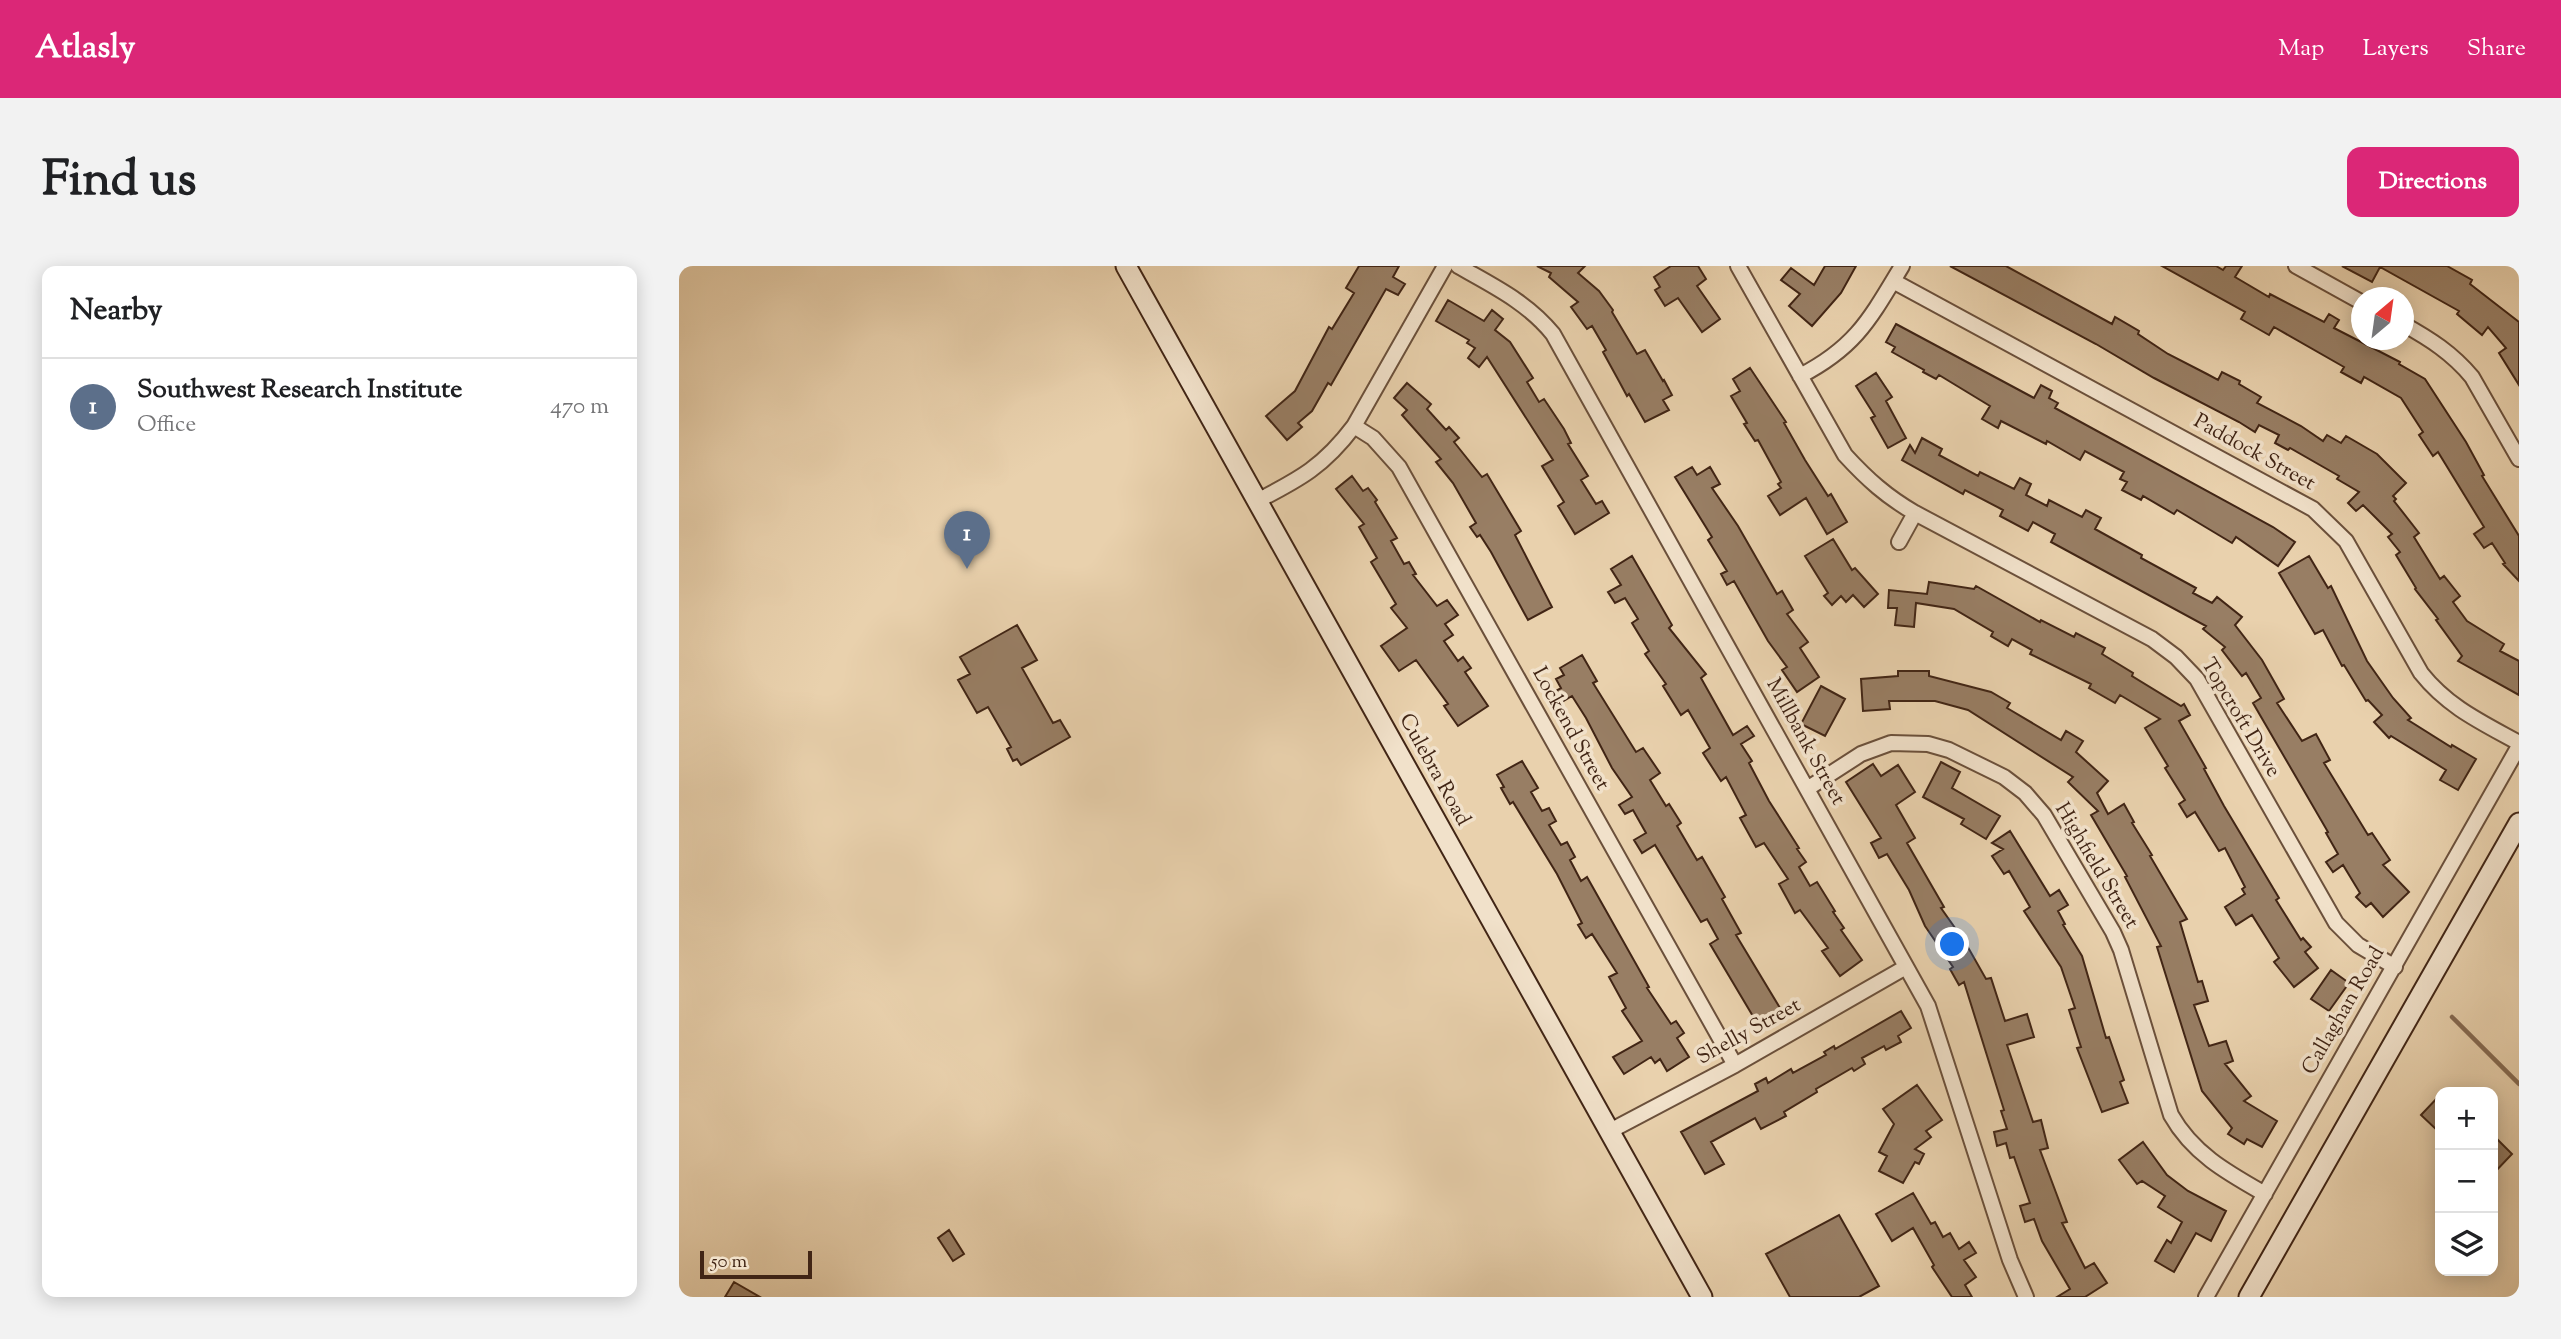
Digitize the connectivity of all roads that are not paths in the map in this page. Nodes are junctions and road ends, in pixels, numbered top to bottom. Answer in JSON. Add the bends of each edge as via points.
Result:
{"nodes":[{"id":1,"x":1126,"y":266,"type":"edge"},
{"id":2,"x":1445,"y":266,"type":"edge"},
{"id":3,"x":1458,"y":266,"type":"edge"},
{"id":4,"x":1738,"y":266,"type":"edge"},
{"id":5,"x":1902,"y":266,"type":"edge"},
{"id":6,"x":2296,"y":266,"type":"edge"},
{"id":7,"x":1893,"y":281,"type":"junction"},
{"id":8,"x":2351,"y":296,"type":"edge"},
{"id":9,"x":2414,"y":330,"type":"edge"},
{"id":10,"x":1800,"y":376,"type":"junction"},
{"id":11,"x":1354,"y":426,"type":"junction"},
{"id":12,"x":2519,"y":459,"type":"edge"},
{"id":13,"x":1257,"y":501,"type":"junction"},
{"id":14,"x":1915,"y":513,"type":"junction"},
{"id":15,"x":1899,"y":542,"type":"dead end"},
{"id":16,"x":2519,"y":744,"type":"edge"},
{"id":17,"x":1807,"y":789,"type":"junction"},
{"id":18,"x":2519,"y":823,"type":"edge"},
{"id":19,"x":1906,"y":967,"type":"junction"},
{"id":20,"x":2395,"y":967,"type":"junction"},
{"id":21,"x":1735,"y":1065,"type":"junction"},
{"id":22,"x":1610,"y":1131,"type":"junction"},
{"id":23,"x":2265,"y":1194,"type":"junction"},
{"id":24,"x":1702,"y":1297,"type":"edge"},
{"id":25,"x":2027,"y":1297,"type":"edge"},
{"id":26,"x":2206,"y":1297,"type":"edge"},
{"id":27,"x":2249,"y":1297,"type":"edge"}],
"edges":[{"from":1,"to":13,"type":"main road","name":"Culebra Road"},
{"from":2,"to":11,"type":"street"},
{"from":3,"to":17,"type":"street","name":"Millbank Street","via":[[1517,299],[1553,334]]},
{"from":4,"to":10,"type":"street","name":"Topcroft Drive"},
{"from":5,"to":7,"type":"street"},
{"from":6,"to":8,"type":"street"},
{"from":7,"to":10,"type":"street","via":[[1846,347]]},
{"from":7,"to":16,"type":"street","name":"Paddock Street","via":[[2313,509],[2346,541],[2431,685],[2453,706]]},
{"from":9,"to":12,"type":"street","via":[[2439,345],[2472,377]]},
{"from":10,"to":14,"type":"street","name":"Topcroft Drive","via":[[1845,455],[1889,498]]},
{"from":11,"to":13,"type":"street","via":[[1312,471]]},
{"from":11,"to":21,"type":"street","name":"Lockend Street","via":[[1373,438],[1399,467]]},
{"from":13,"to":22,"type":"main road","name":"Culebra Road"},
{"from":14,"to":15,"type":"street"},
{"from":14,"to":20,"type":"street","name":"Topcroft Drive","via":[[2152,639],[2176,657],[2197,679],[2336,923],[2358,945]]},
{"from":16,"to":20,"type":"street","name":"Callaghan Road"},
{"from":17,"to":19,"type":"street","name":"Millbank Street"},
{"from":17,"to":23,"type":"street","name":"Highfield Street","via":[[1861,754],[1891,743],[1910,743],[1949,750],[2004,777],[2025,793],[2045,815],[2113,932],[2177,1126],[2211,1162]]},
{"from":18,"to":27,"type":"main road"},
{"from":19,"to":21,"type":"street","name":"Shelly Street"},
{"from":19,"to":25,"type":"street","name":"Millbank Street","via":[[1933,1018],[2010,1260]]},
{"from":20,"to":23,"type":"street","name":"Callaghan Road"},
{"from":21,"to":22,"type":"street","name":"Shelly Street"},
{"from":22,"to":24,"type":"main road","name":"Culebra Road"},
{"from":23,"to":26,"type":"street","name":"Callaghan Road"}]}
